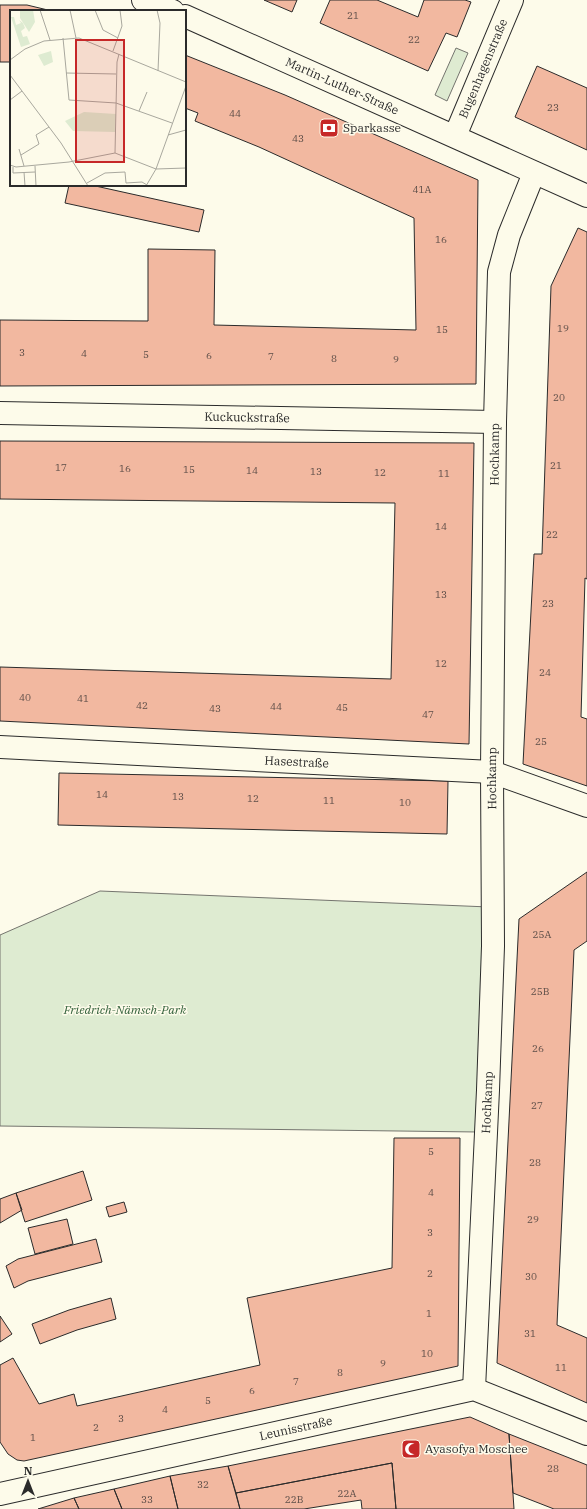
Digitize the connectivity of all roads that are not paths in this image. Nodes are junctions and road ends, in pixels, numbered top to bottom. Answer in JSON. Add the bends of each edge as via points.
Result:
{"nodes":[{"id":1,"x":143,"y":0,"type":"edge"},
{"id":2,"x":512,"y":0,"type":"edge"},
{"id":3,"x":170,"y":10,"type":"edge"},
{"id":4,"x":186,"y":16,"type":"edge"},
{"id":5,"x":454,"y":136,"type":"junction"},
{"id":6,"x":534,"y":173,"type":"junction"},
{"id":7,"x":587,"y":196,"type":"edge"},
{"id":8,"x":0,"y":413,"type":"edge"},
{"id":9,"x":495,"y":422,"type":"junction"},
{"id":10,"x":0,"y":747,"type":"edge"},
{"id":11,"x":492,"y":772,"type":"junction"},
{"id":12,"x":587,"y":806,"type":"edge"},
{"id":13,"x":474,"y":1389,"type":"junction"},
{"id":14,"x":587,"y":1434,"type":"edge"},
{"id":15,"x":0,"y":1494,"type":"edge"}],
"edges":[{"from":1,"to":3,"type":"street"},
{"from":2,"to":5,"type":"street","name":"Bugenhagenstraße"},
{"from":4,"to":5,"type":"street","name":"Martin-Luther-Straße"},
{"from":5,"to":6,"type":"street","name":"Martin-Luther-Straße"},
{"from":6,"to":7,"type":"street","name":"Martin-Luther-Straße"},
{"from":6,"to":9,"type":"street","name":"Hochkamp","via":[[509,235],[498,272]]},
{"from":8,"to":9,"type":"street","name":"Kuckuckstraße"},
{"from":9,"to":11,"type":"street","name":"Hochkamp"},
{"from":10,"to":11,"type":"street","name":"Hasestraße"},
{"from":11,"to":12,"type":"street","name":"Hasestraße"},
{"from":11,"to":13,"type":"street","name":"Hochkamp","via":[[493,946]]},
{"from":13,"to":14,"type":"street"},
{"from":13,"to":15,"type":"street","name":"Leunisstraße"}]}
